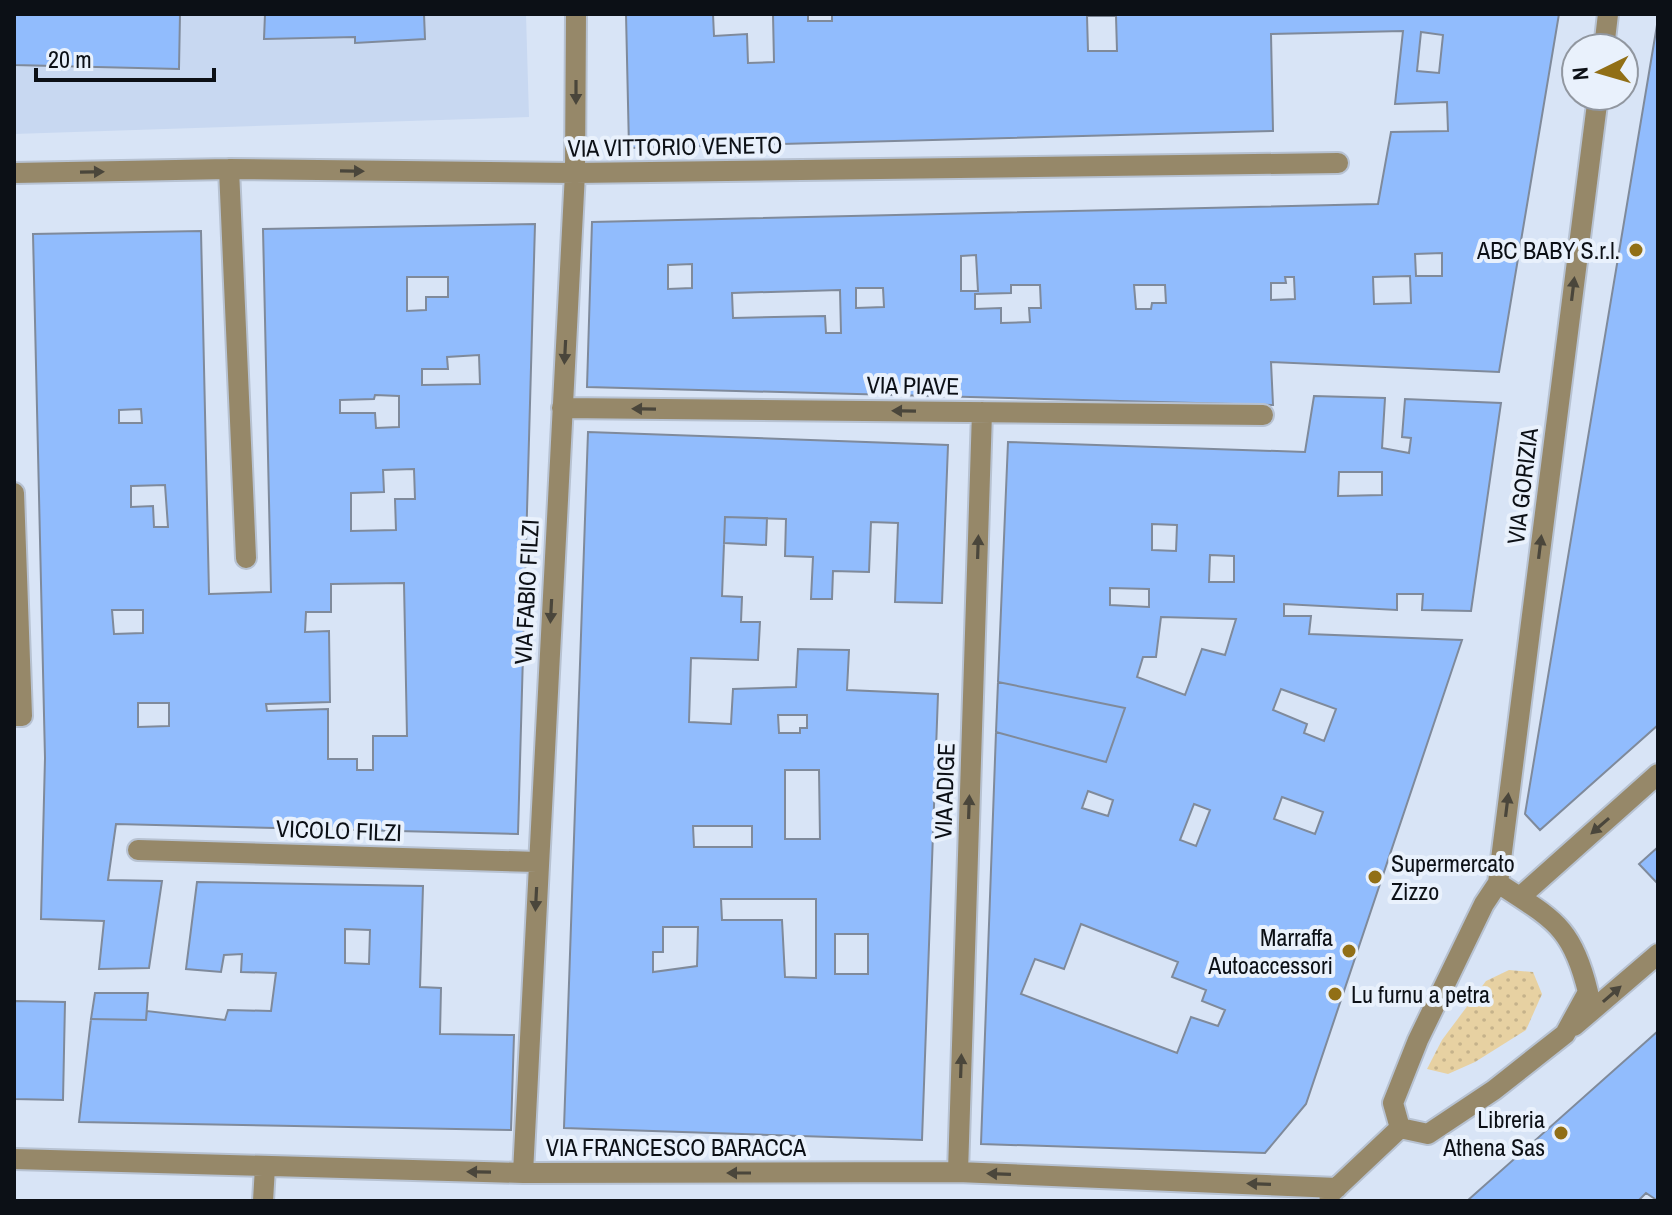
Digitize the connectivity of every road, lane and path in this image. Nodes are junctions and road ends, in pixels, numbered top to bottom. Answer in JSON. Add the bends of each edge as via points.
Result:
{"nodes":[{"id":1,"x":576,"y":14,"type":"edge"},
{"id":2,"x":1596,"y":112,"type":"edge"},
{"id":3,"x":1338,"y":163,"type":"dead end"},
{"id":4,"x":229,"y":169,"type":"junction"},
{"id":5,"x":14,"y":173,"type":"edge"},
{"id":6,"x":575,"y":173,"type":"junction"},
{"id":7,"x":562,"y":408,"type":"junction"},
{"id":8,"x":982,"y":412,"type":"junction"},
{"id":9,"x":1263,"y":415,"type":"dead end"},
{"id":10,"x":14,"y":493,"type":"edge"},
{"id":11,"x":246,"y":558,"type":"dead end"},
{"id":12,"x":14,"y":716,"type":"edge"},
{"id":13,"x":1658,"y":774,"type":"edge"},
{"id":14,"x":138,"y":850,"type":"dead end"},
{"id":15,"x":537,"y":862,"type":"junction"},
{"id":16,"x":1498,"y":883,"type":"junction"},
{"id":17,"x":1520,"y":897,"type":"junction"},
{"id":18,"x":1658,"y":954,"type":"edge"},
{"id":19,"x":1565,"y":1034,"type":"junction"},
{"id":20,"x":1400,"y":1128,"type":"junction"},
{"id":21,"x":14,"y":1159,"type":"edge"},
{"id":22,"x":265,"y":1167,"type":"junction"},
{"id":23,"x":958,"y":1172,"type":"junction"},
{"id":24,"x":523,"y":1173,"type":"junction"},
{"id":25,"x":1330,"y":1194,"type":"edge"},
{"id":26,"x":263,"y":1201,"type":"edge"}],
"edges":[{"from":1,"to":6,"type":"street","name":"VIA FABIO FILZI","one_way":true},
{"from":16,"to":2,"type":"street","name":"VIA GORIZIA","one_way":true},
{"from":3,"to":6,"type":"street","name":"VIA VITTORIO VENETO"},
{"from":5,"to":4,"type":"street","name":"VIA VITTORIO VENETO","one_way":true},
{"from":4,"to":6,"type":"street","name":"VIA VITTORIO VENETO","one_way":true},
{"from":4,"to":11,"type":"street"},
{"from":6,"to":7,"type":"street","name":"VIA FABIO FILZI","one_way":true},
{"from":8,"to":7,"type":"street","name":"VIA PIAVE","one_way":true},
{"from":7,"to":15,"type":"street","name":"VIA FABIO FILZI","one_way":true},
{"from":8,"to":9,"type":"street","name":"VIA PIAVE"},
{"from":23,"to":8,"type":"street","name":"VIA ADIGE","one_way":true},
{"from":10,"to":12,"type":"street","via":[[22,716]]},
{"from":13,"to":17,"type":"street","one_way":true},
{"from":14,"to":15,"type":"street","name":"VICOLO FILZI"},
{"from":15,"to":24,"type":"street","name":"VIA FABIO FILZI","one_way":true},
{"from":16,"to":17,"type":"street"},
{"from":16,"to":20,"type":"street","via":[[1418,1040],[1393,1103]]},
{"from":17,"to":19,"type":"street","via":[[1560,924],[1579,955],[1588,992]]},
{"from":19,"to":18,"type":"street","one_way":true},
{"from":19,"to":20,"type":"street","via":[[1428,1134]]},
{"from":20,"to":25,"type":"street"},
{"from":21,"to":22,"type":"street","name":"VIA FRANCESCO BARACCA"},
{"from":24,"to":22,"type":"street","name":"VIA FRANCESCO BARACCA","one_way":true},
{"from":22,"to":26,"type":"street"},
{"from":23,"to":24,"type":"street","name":"VIA FRANCESCO BARACCA","one_way":true},
{"from":25,"to":23,"type":"street","name":"VIA FRANCESCO BARACCA","one_way":true}]}
